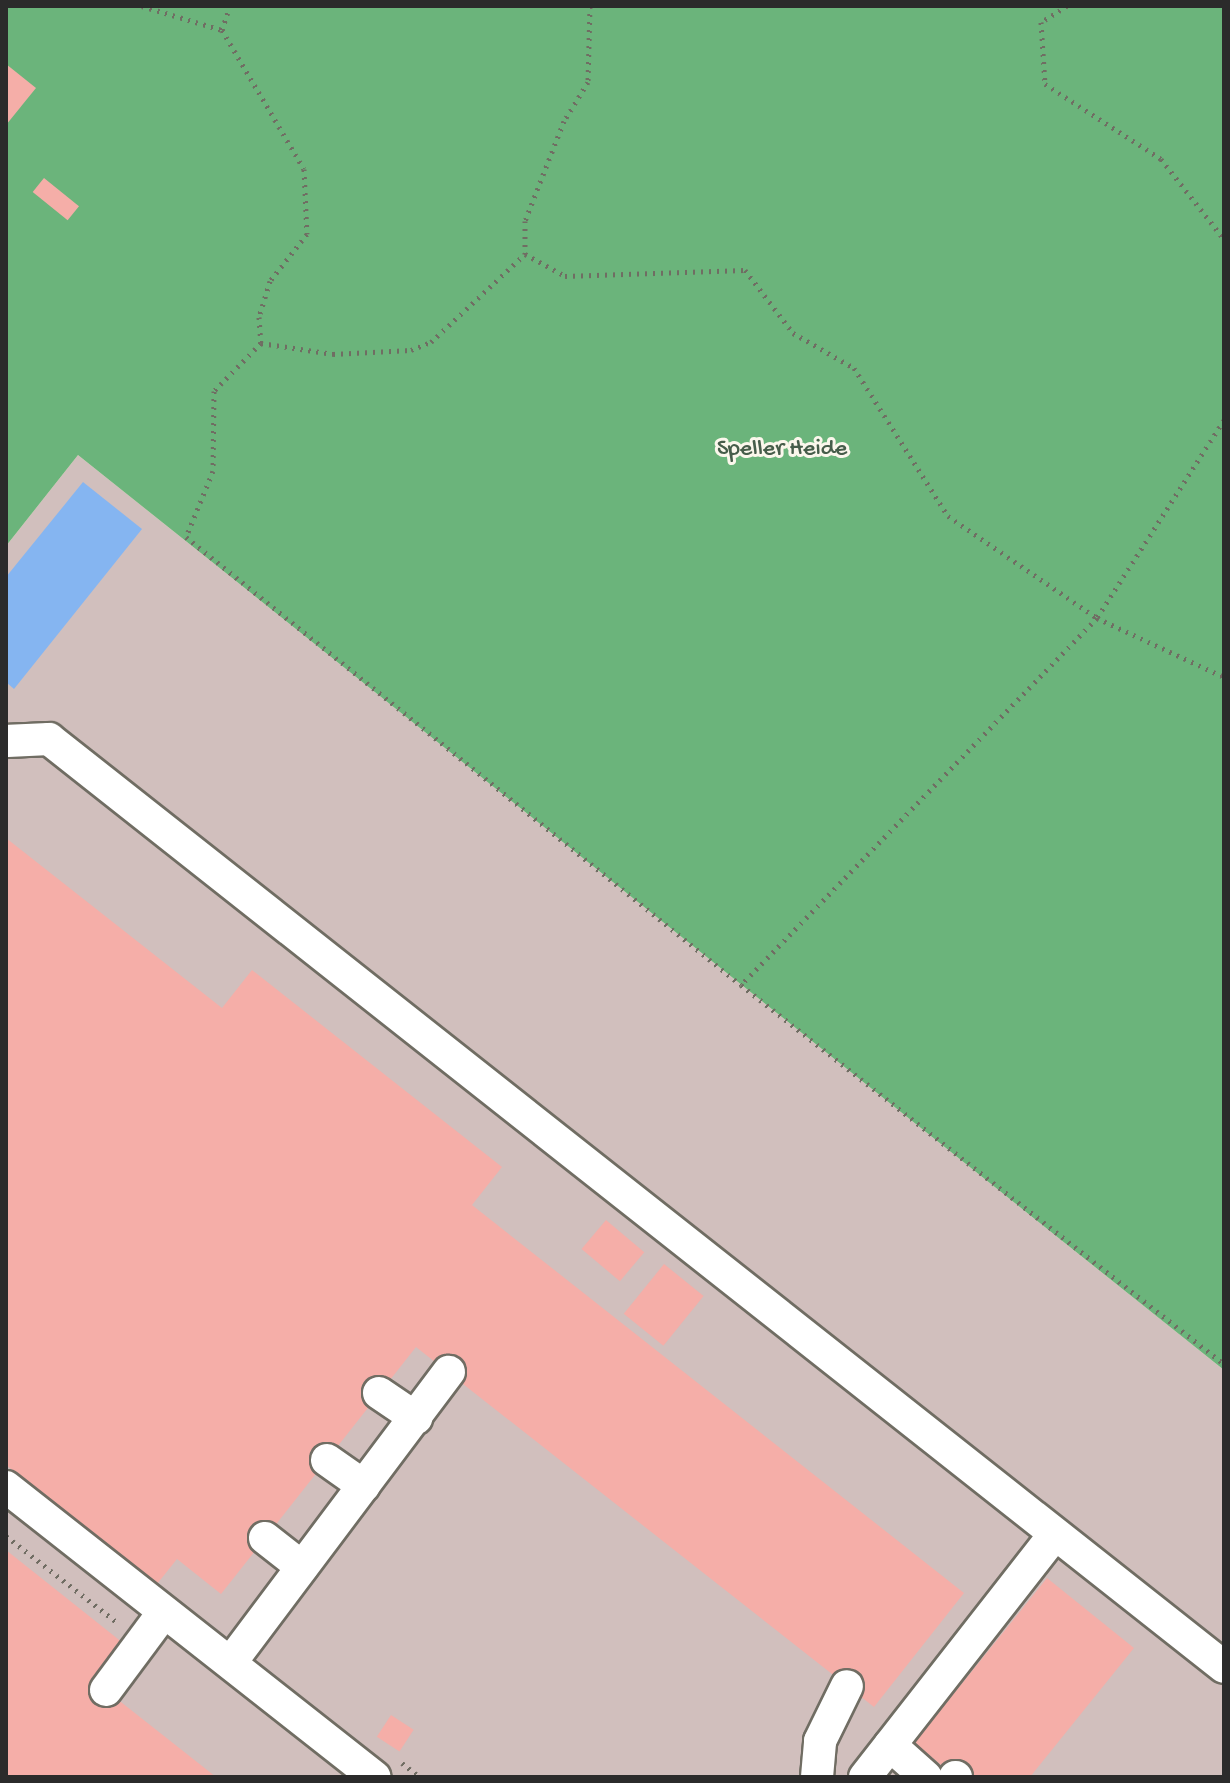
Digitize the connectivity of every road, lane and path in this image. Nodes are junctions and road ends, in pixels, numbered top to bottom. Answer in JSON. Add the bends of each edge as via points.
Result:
{"nodes":[{"id":1,"x":142,"y":6,"type":"edge"},
{"id":2,"x":230,"y":6,"type":"edge"},
{"id":3,"x":590,"y":6,"type":"edge"},
{"id":4,"x":1067,"y":6,"type":"edge"},
{"id":5,"x":222,"y":30,"type":"junction"},
{"id":6,"x":1224,"y":239,"type":"edge"},
{"id":7,"x":525,"y":254,"type":"junction"},
{"id":8,"x":261,"y":343,"type":"junction"},
{"id":9,"x":1224,"y":420,"type":"edge"},
{"id":10,"x":1097,"y":618,"type":"junction"},
{"id":11,"x":1224,"y":677,"type":"edge"},
{"id":12,"x":6,"y":741,"type":"edge"},
{"id":13,"x":741,"y":985,"type":"junction"},
{"id":14,"x":1224,"y":1364,"type":"edge"},
{"id":15,"x":449,"y":1372,"type":"dead end"},
{"id":16,"x":379,"y":1393,"type":"dead end"},
{"id":17,"x":416,"y":1418,"type":"junction"},
{"id":18,"x":327,"y":1460,"type":"dead end"},
{"id":19,"x":364,"y":1486,"type":"junction"},
{"id":20,"x":6,"y":1487,"type":"edge"},
{"id":21,"x":1055,"y":1534,"type":"junction"},
{"id":22,"x":6,"y":1536,"type":"edge"},
{"id":23,"x":265,"y":1538,"type":"dead end"},
{"id":24,"x":302,"y":1567,"type":"junction"},
{"id":25,"x":164,"y":1612,"type":"junction"},
{"id":26,"x":142,"y":1642,"type":"junction"},
{"id":27,"x":231,"y":1662,"type":"junction"},
{"id":28,"x":1224,"y":1667,"type":"edge"},
{"id":29,"x":847,"y":1686,"type":"dead end"},
{"id":30,"x":106,"y":1690,"type":"dead end"},
{"id":31,"x":890,"y":1745,"type":"junction"},
{"id":32,"x":374,"y":1777,"type":"edge"},
{"id":33,"x":817,"y":1777,"type":"edge"},
{"id":34,"x":865,"y":1777,"type":"edge"},
{"id":35,"x":926,"y":1777,"type":"edge"}],
"edges":[{"from":1,"to":5,"type":"path"},
{"from":2,"to":5,"type":"path"},
{"from":3,"to":7,"type":"path","via":[[588,82],[564,121],[525,221]]},
{"from":4,"to":6,"type":"path","via":[[1041,22],[1045,84],[1161,159]]},
{"from":5,"to":8,"type":"path","via":[[304,169],[307,234],[270,281],[259,317]]},
{"from":7,"to":8,"type":"path","via":[[431,342],[411,350],[333,354]]},
{"from":7,"to":10,"type":"path","via":[[565,276],[745,270],[793,333],[854,368],[948,516]]},
{"from":8,"to":13,"type":"path","via":[[214,391],[213,471],[186,537]]},
{"from":9,"to":10,"type":"path"},
{"from":10,"to":11,"type":"path"},
{"from":10,"to":13,"type":"path"},
{"from":12,"to":21,"type":"lane","via":[[49,739]]},
{"from":13,"to":14,"type":"path"},
{"from":15,"to":17,"type":"lane"},
{"from":16,"to":17,"type":"lane"},
{"from":17,"to":19,"type":"lane"},
{"from":18,"to":19,"type":"lane"},
{"from":19,"to":24,"type":"lane"},
{"from":20,"to":25,"type":"lane"},
{"from":21,"to":28,"type":"lane"},
{"from":21,"to":31,"type":"lane"},
{"from":22,"to":26,"type":"path"},
{"from":23,"to":24,"type":"lane"},
{"from":24,"to":27,"type":"lane"},
{"from":25,"to":26,"type":"lane"},
{"from":25,"to":27,"type":"lane"},
{"from":26,"to":30,"type":"lane"},
{"from":27,"to":32,"type":"lane"},
{"from":29,"to":33,"type":"lane","via":[[820,1741]]},
{"from":31,"to":34,"type":"lane"},
{"from":31,"to":35,"type":"lane"}]}
